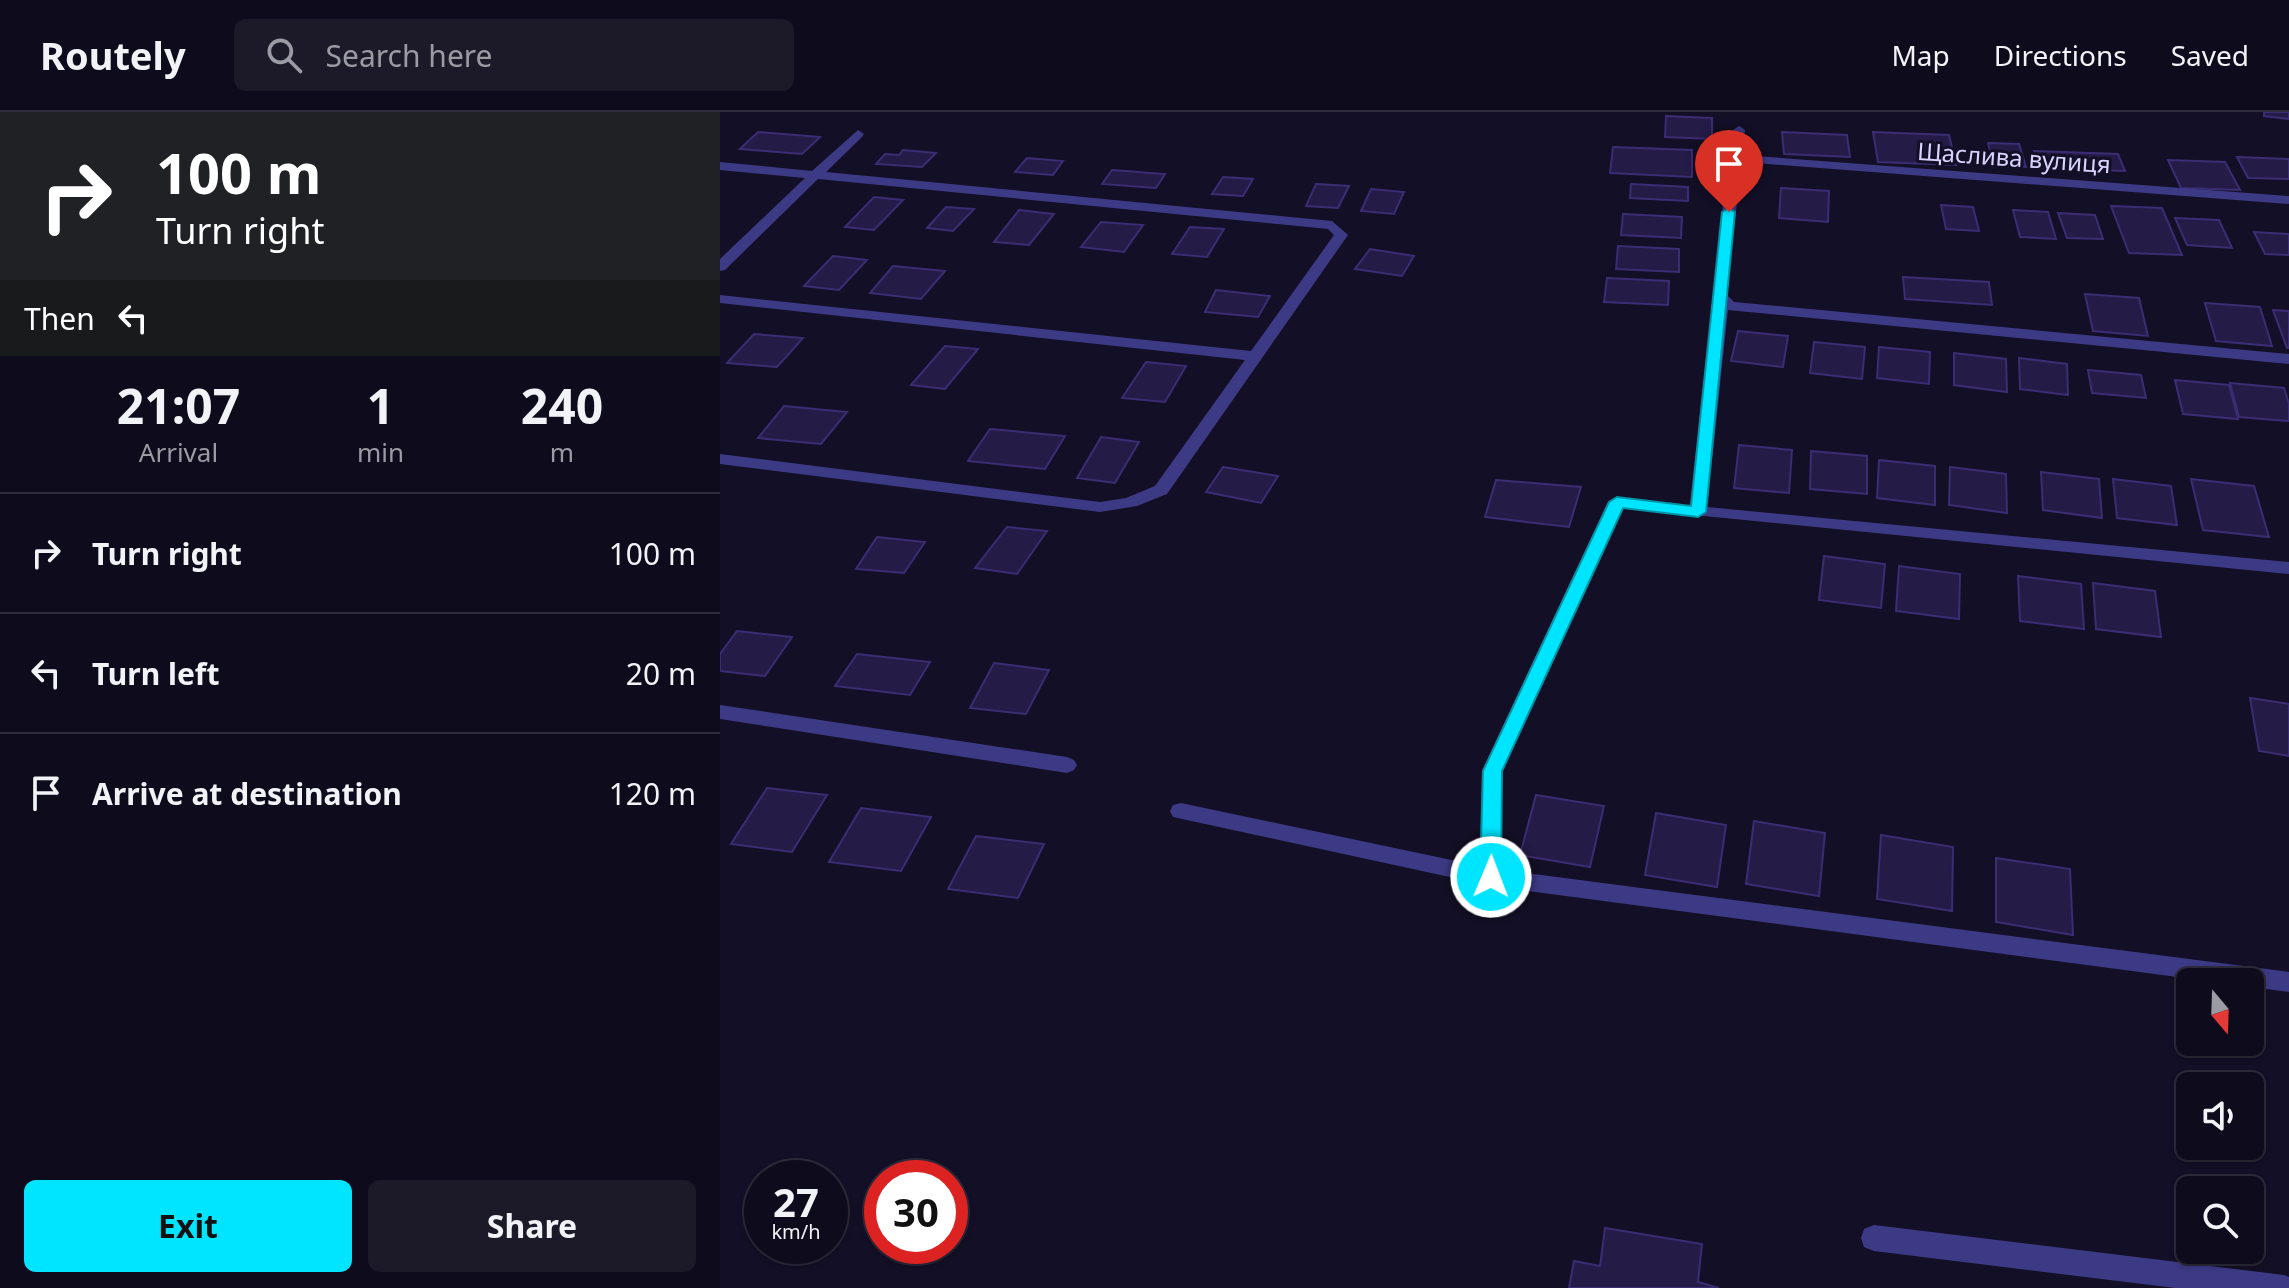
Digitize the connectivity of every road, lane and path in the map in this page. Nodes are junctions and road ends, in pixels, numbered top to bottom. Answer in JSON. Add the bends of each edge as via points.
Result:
{"nodes":[{"id":1,"x":1739,"y":130,"type":"dead end"},
{"id":2,"x":858,"y":134,"type":"dead end"},
{"id":3,"x":1735,"y":158,"type":"junction"},
{"id":4,"x":720,"y":166,"type":"edge"},
{"id":5,"x":816,"y":174,"type":"junction"},
{"id":6,"x":2289,"y":200,"type":"edge"},
{"id":7,"x":720,"y":267,"type":"edge"},
{"id":8,"x":720,"y":299,"type":"edge"},
{"id":9,"x":1721,"y":301,"type":"junction"},
{"id":10,"x":1255,"y":356,"type":"junction"},
{"id":11,"x":2289,"y":359,"type":"edge"},
{"id":12,"x":720,"y":459,"type":"edge"},
{"id":13,"x":1698,"y":512,"type":"junction"},
{"id":14,"x":2289,"y":568,"type":"edge"},
{"id":15,"x":720,"y":712,"type":"edge"},
{"id":16,"x":1067,"y":765,"type":"dead end"},
{"id":17,"x":1181,"y":811,"type":"dead end"},
{"id":18,"x":1491,"y":877,"type":"junction"},
{"id":19,"x":2289,"y":982,"type":"edge"},
{"id":20,"x":1874,"y":1238,"type":"dead end"},
{"id":21,"x":2284,"y":1288,"type":"edge"}],
"edges":[{"from":1,"to":3,"type":"street"},
{"from":2,"to":5,"type":"street"},
{"from":3,"to":6,"type":"street","name":"Щаслива вулиця"},
{"from":3,"to":9,"type":"street"},
{"from":4,"to":5,"type":"street"},
{"from":5,"to":7,"type":"street"},
{"from":5,"to":10,"type":"street","via":[[1332,225],[1341,235]]},
{"from":8,"to":10,"type":"street"},
{"from":9,"to":11,"type":"street","via":[[1745,308]]},
{"from":9,"to":13,"type":"street"},
{"from":10,"to":12,"type":"street","via":[[1161,490],[1123,506]]},
{"from":13,"to":14,"type":"street"},
{"from":13,"to":18,"type":"street","via":[[1617,502],[1492,771]]},
{"from":15,"to":16,"type":"street"},
{"from":17,"to":18,"type":"street"},
{"from":18,"to":19,"type":"street"},
{"from":20,"to":21,"type":"street"}]}
